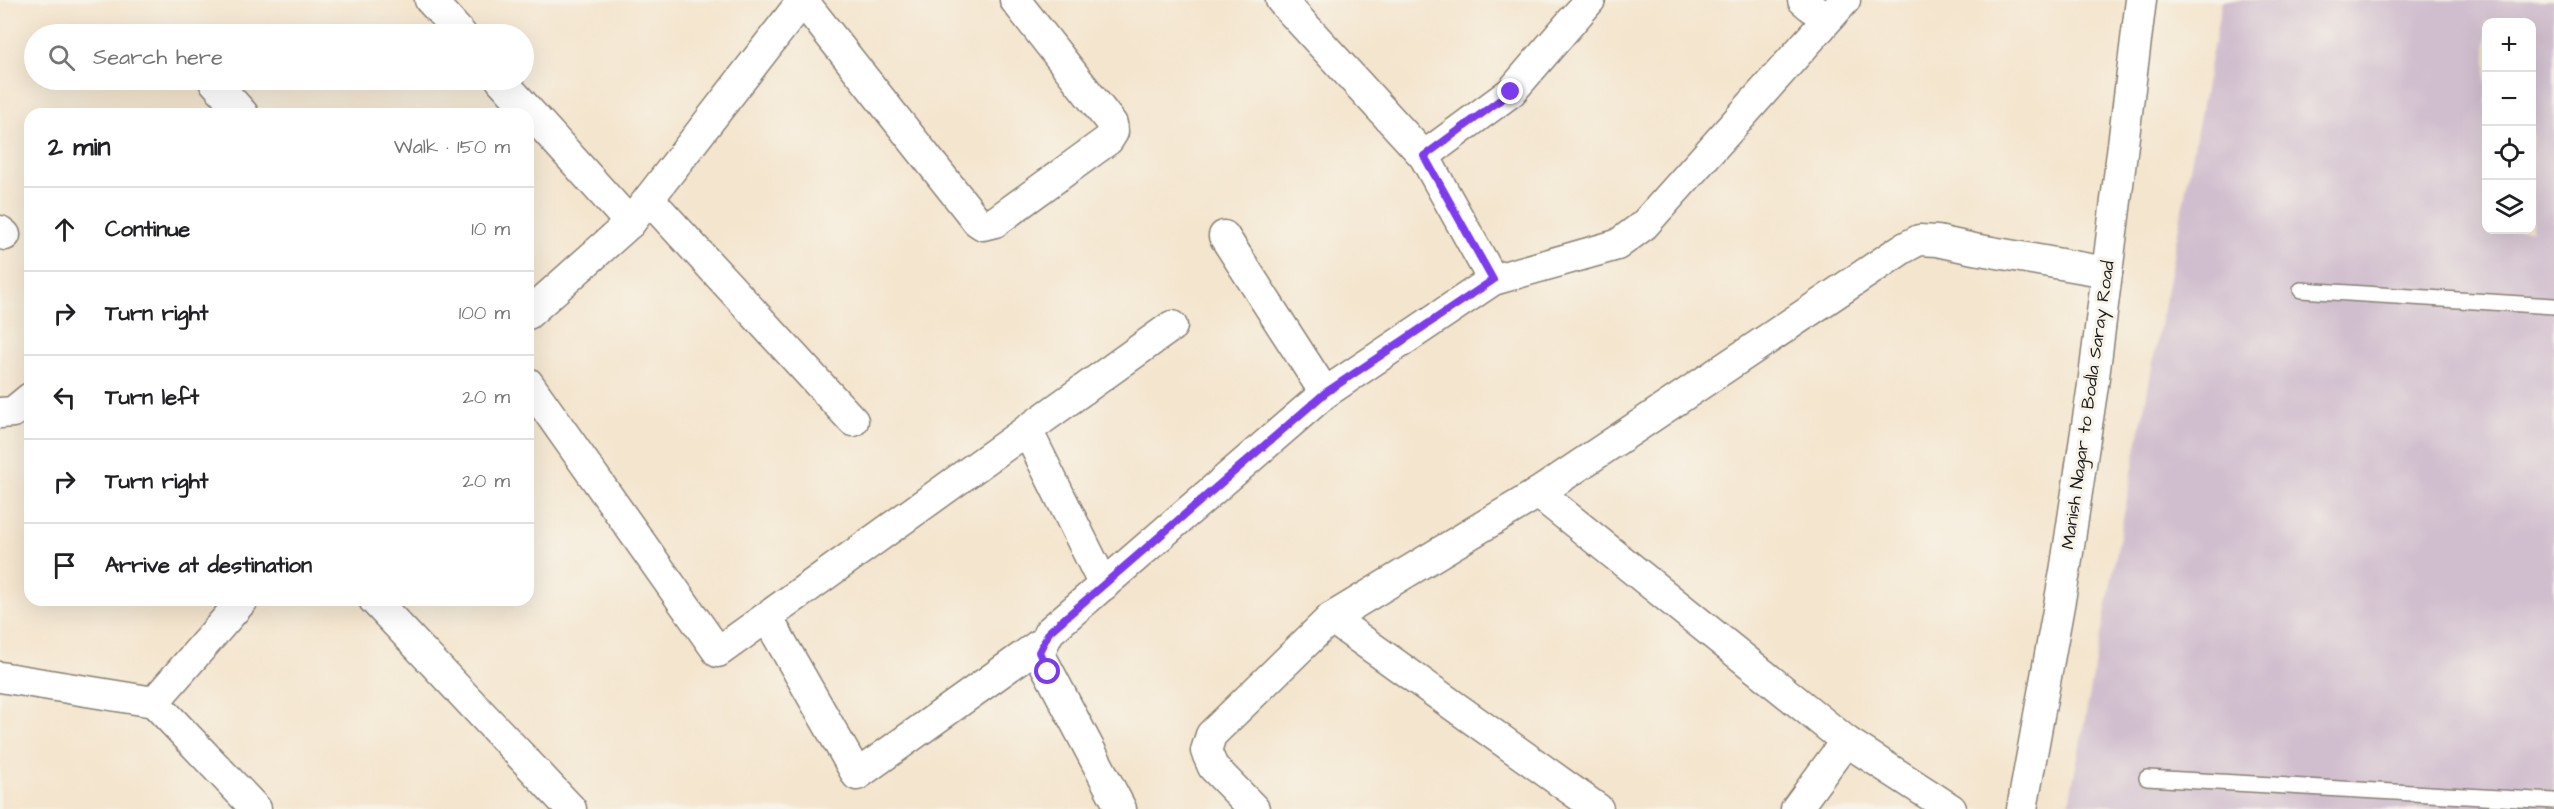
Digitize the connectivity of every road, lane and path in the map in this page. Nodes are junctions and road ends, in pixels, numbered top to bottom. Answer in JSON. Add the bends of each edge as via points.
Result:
{"nodes":[{"id":1,"x":430,"y":0,"type":"edge"},
{"id":2,"x":803,"y":0,"type":"edge"},
{"id":3,"x":1016,"y":0,"type":"edge"},
{"id":4,"x":1590,"y":0,"type":"edge"},
{"id":5,"x":1803,"y":0,"type":"edge"},
{"id":6,"x":1845,"y":0,"type":"edge"},
{"id":7,"x":2141,"y":0,"type":"edge"},
{"id":8,"x":1286,"y":2,"type":"edge"},
{"id":9,"x":451,"y":24,"type":"edge"},
{"id":10,"x":1820,"y":28,"type":"junction"},
{"id":11,"x":222,"y":90,"type":"edge"},
{"id":12,"x":510,"y":90,"type":"edge"},
{"id":13,"x":238,"y":108,"type":"edge"},
{"id":14,"x":526,"y":108,"type":"edge"},
{"id":15,"x":534,"y":117,"type":"edge"},
{"id":16,"x":1424,"y":156,"type":"junction"},
{"id":17,"x":649,"y":199,"type":"junction"},
{"id":18,"x":630,"y":223,"type":"junction"},
{"id":19,"x":1224,"y":236,"type":"dead end"},
{"id":20,"x":2107,"y":272,"type":"junction"},
{"id":21,"x":1493,"y":280,"type":"junction"},
{"id":22,"x":2301,"y":290,"type":"dead end"},
{"id":23,"x":2554,"y":306,"type":"edge"},
{"id":24,"x":534,"y":309,"type":"edge"},
{"id":25,"x":1172,"y":326,"type":"dead end"},
{"id":26,"x":534,"y":391,"type":"edge"},
{"id":27,"x":1325,"y":393,"type":"junction"},
{"id":28,"x":24,"y":403,"type":"edge"},
{"id":29,"x":0,"y":412,"type":"edge"},
{"id":30,"x":853,"y":421,"type":"dead end"},
{"id":31,"x":1027,"y":430,"type":"junction"},
{"id":32,"x":1538,"y":493,"type":"junction"},
{"id":33,"x":1104,"y":585,"type":"junction"},
{"id":34,"x":238,"y":606,"type":"edge"},
{"id":35,"x":380,"y":606,"type":"edge"},
{"id":36,"x":767,"y":617,"type":"junction"},
{"id":37,"x":1331,"y":618,"type":"junction"},
{"id":38,"x":1042,"y":642,"type":"junction"},
{"id":39,"x":0,"y":677,"type":"edge"},
{"id":40,"x":154,"y":702,"type":"junction"},
{"id":41,"x":1846,"y":741,"type":"junction"},
{"id":42,"x":2147,"y":778,"type":"dead end"},
{"id":43,"x":2554,"y":801,"type":"edge"},
{"id":44,"x":256,"y":809,"type":"edge"},
{"id":45,"x":570,"y":809,"type":"edge"},
{"id":46,"x":1121,"y":809,"type":"edge"},
{"id":47,"x":1254,"y":809,"type":"edge"},
{"id":48,"x":1598,"y":809,"type":"edge"},
{"id":49,"x":1796,"y":809,"type":"edge"},
{"id":50,"x":1951,"y":809,"type":"edge"},
{"id":51,"x":2022,"y":809,"type":"edge"}],
"edges":[{"from":1,"to":9,"type":"street"},
{"from":2,"to":3,"type":"street","via":[[983,225],[995,222],[1108,140],[1113,132],[1112,124]]},
{"from":2,"to":17,"type":"street"},
{"from":4,"to":16,"type":"street","via":[[1511,92]]},
{"from":5,"to":10,"type":"street","via":[[1822,16]]},
{"from":6,"to":10,"type":"street"},
{"from":7,"to":20,"type":"street","name":"Manish Nagar to Bodla Saray Road"},
{"from":8,"to":16,"type":"street"},
{"from":10,"to":21,"type":"street","via":[[1644,225],[1617,245]]},
{"from":11,"to":13,"type":"street"},
{"from":12,"to":14,"type":"street"},
{"from":15,"to":18,"type":"street"},
{"from":16,"to":21,"type":"street"},
{"from":17,"to":18,"type":"street"},
{"from":17,"to":30,"type":"street"},
{"from":18,"to":24,"type":"street"},
{"from":19,"to":27,"type":"street"},
{"from":20,"to":32,"type":"street","via":[[1919,240]]},
{"from":20,"to":51,"type":"street","name":"Manish Nagar to Bodla Saray Road","via":[[2065,572]]},
{"from":21,"to":27,"type":"street"},
{"from":22,"to":23,"type":"lane"},
{"from":25,"to":31,"type":"street"},
{"from":26,"to":36,"type":"street","via":[[717,652]]},
{"from":27,"to":33,"type":"street"},
{"from":28,"to":29,"type":"street","via":[[12,412]]},
{"from":31,"to":33,"type":"street"},
{"from":31,"to":36,"type":"street"},
{"from":32,"to":37,"type":"street"},
{"from":32,"to":41,"type":"street"},
{"from":33,"to":38,"type":"street"},
{"from":34,"to":40,"type":"street"},
{"from":35,"to":45,"type":"street"},
{"from":36,"to":38,"type":"street","via":[[857,775]]},
{"from":37,"to":47,"type":"street","via":[[1211,735],[1206,751],[1213,767]]},
{"from":37,"to":48,"type":"street"},
{"from":38,"to":46,"type":"street","via":[[1039,652],[1048,672]]},
{"from":39,"to":40,"type":"street"},
{"from":40,"to":44,"type":"street"},
{"from":41,"to":49,"type":"street"},
{"from":41,"to":50,"type":"street"},
{"from":42,"to":43,"type":"lane"}]}
